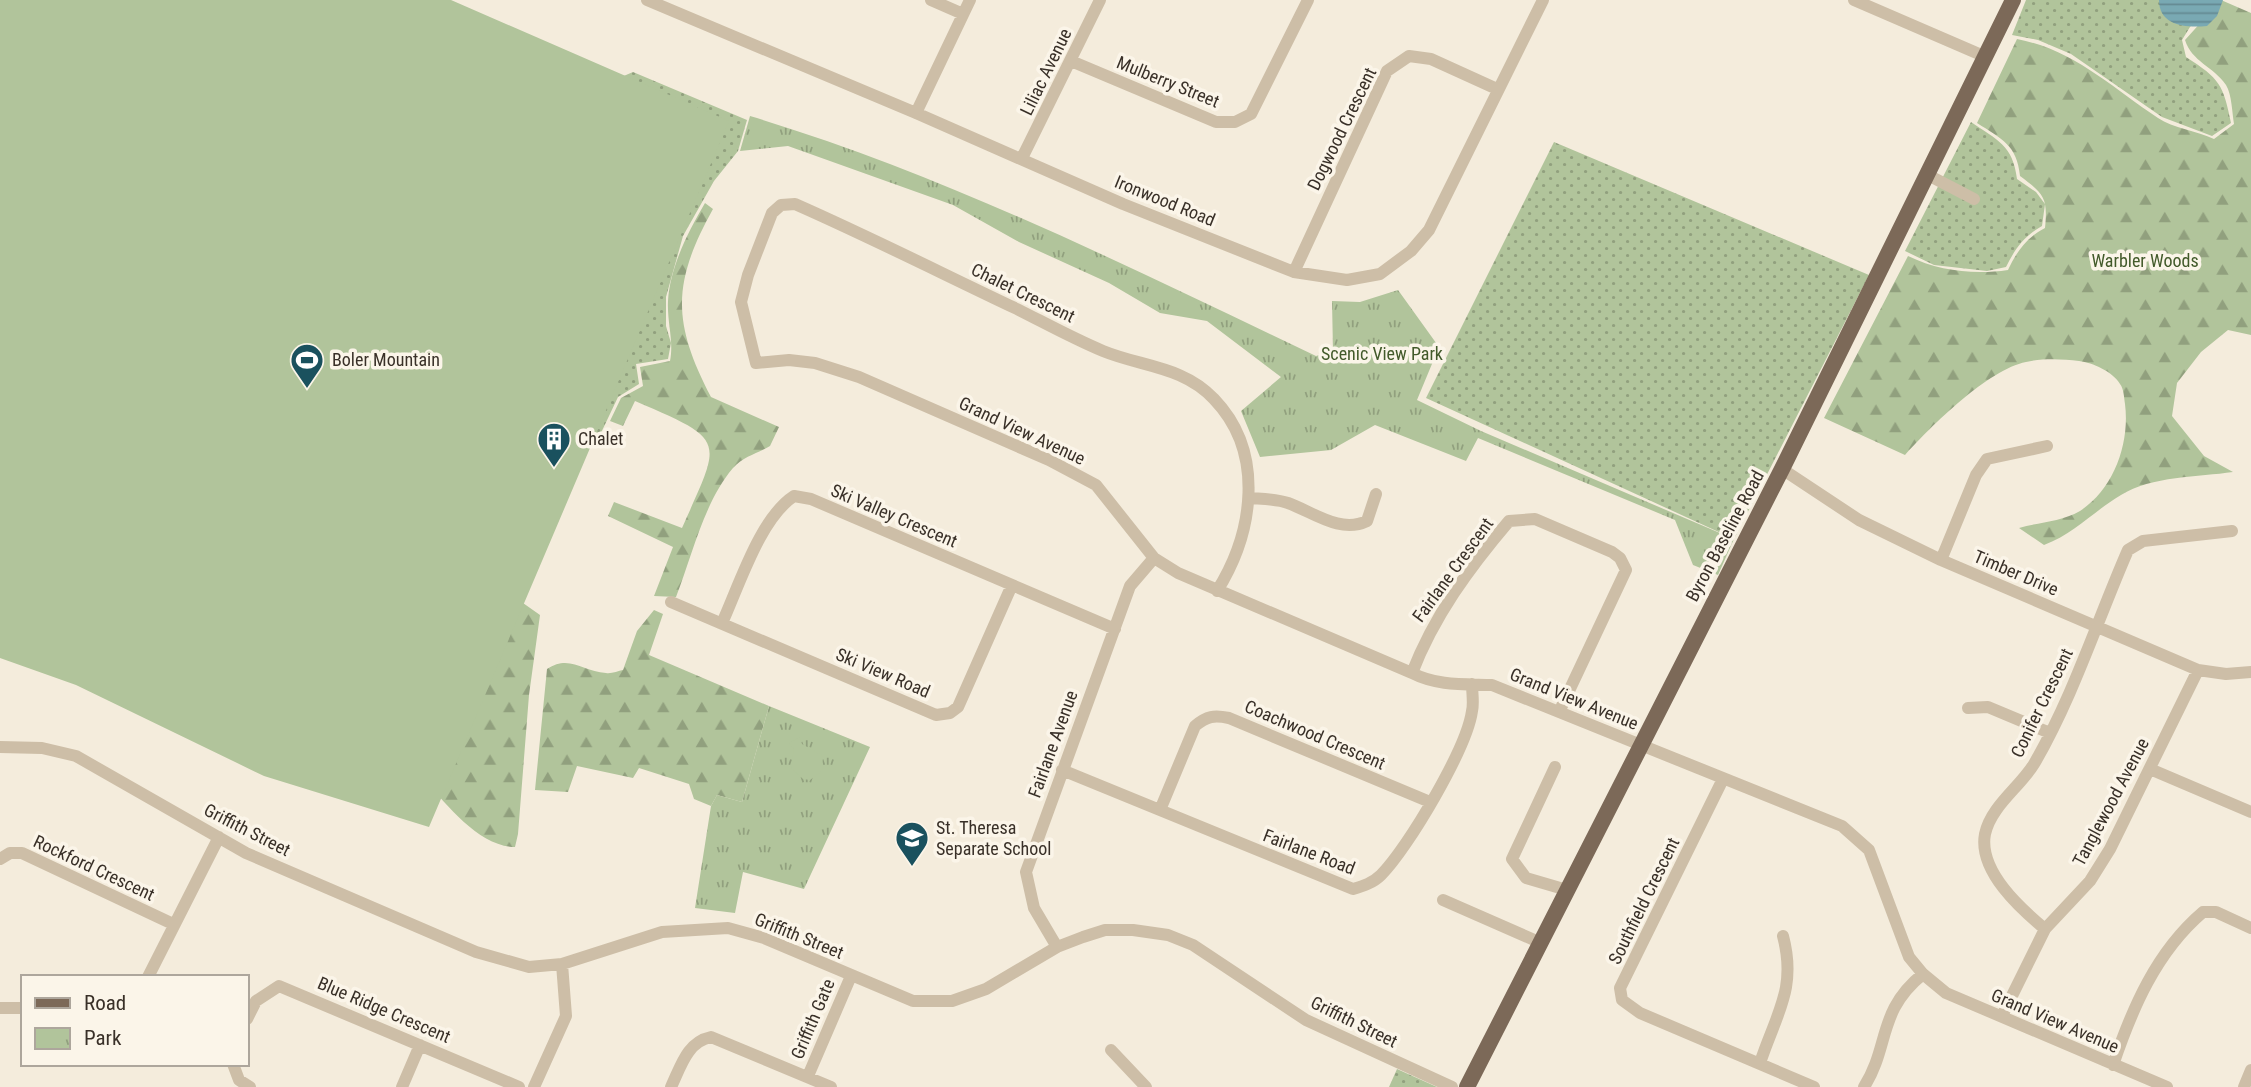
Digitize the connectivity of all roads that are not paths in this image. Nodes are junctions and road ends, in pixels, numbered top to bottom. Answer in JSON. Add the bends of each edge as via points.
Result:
{"nodes":[{"id":1,"x":647,"y":0,"type":"edge"},
{"id":2,"x":931,"y":0,"type":"edge"},
{"id":3,"x":970,"y":0,"type":"edge"},
{"id":4,"x":1100,"y":0,"type":"edge"},
{"id":5,"x":1308,"y":0,"type":"edge"},
{"id":6,"x":1543,"y":0,"type":"edge"},
{"id":7,"x":1854,"y":0,"type":"edge"},
{"id":8,"x":2013,"y":0,"type":"edge"},
{"id":9,"x":670,"y":5,"type":"edge"},
{"id":10,"x":963,"y":14,"type":"junction"},
{"id":11,"x":1986,"y":57,"type":"junction"},
{"id":12,"x":1071,"y":61,"type":"junction"},
{"id":13,"x":1497,"y":89,"type":"junction"},
{"id":14,"x":916,"y":113,"type":"junction"},
{"id":15,"x":1022,"y":158,"type":"junction"},
{"id":16,"x":1926,"y":174,"type":"junction"},
{"id":17,"x":1973,"y":199,"type":"dead end"},
{"id":18,"x":1294,"y":272,"type":"junction"},
{"id":19,"x":756,"y":363,"type":"joint"},
{"id":20,"x":2047,"y":446,"type":"dead end"},
{"id":21,"x":1782,"y":470,"type":"junction"},
{"id":22,"x":1376,"y":494,"type":"dead end"},
{"id":23,"x":1250,"y":498,"type":"junction"},
{"id":24,"x":2232,"y":531,"type":"dead end"},
{"id":25,"x":1154,"y":558,"type":"junction"},
{"id":26,"x":1941,"y":560,"type":"junction"},
{"id":27,"x":1012,"y":586,"type":"junction"},
{"id":28,"x":1217,"y":591,"type":"junction"},
{"id":29,"x":671,"y":602,"type":"dead end"},
{"id":30,"x":722,"y":623,"type":"junction"},
{"id":31,"x":2097,"y":627,"type":"junction"},
{"id":32,"x":1115,"y":629,"type":"junction"},
{"id":33,"x":2198,"y":670,"type":"junction"},
{"id":34,"x":2251,"y":672,"type":"edge"},
{"id":35,"x":1412,"y":673,"type":"junction"},
{"id":36,"x":1472,"y":684,"type":"junction"},
{"id":37,"x":1968,"y":708,"type":"dead end"},
{"id":38,"x":1560,"y":710,"type":"junction"},
{"id":39,"x":2050,"y":733,"type":"junction"},
{"id":40,"x":1640,"y":744,"type":"junction"},
{"id":41,"x":0,"y":747,"type":"edge"},
{"id":42,"x":1555,"y":767,"type":"dead end"},
{"id":43,"x":2150,"y":769,"type":"junction"},
{"id":44,"x":1062,"y":770,"type":"junction"},
{"id":45,"x":1723,"y":779,"type":"junction"},
{"id":46,"x":1430,"y":802,"type":"junction"},
{"id":47,"x":1160,"y":810,"type":"junction"},
{"id":48,"x":2251,"y":812,"type":"edge"},
{"id":49,"x":219,"y":837,"type":"junction"},
{"id":50,"x":0,"y":859,"type":"edge"},
{"id":51,"x":1567,"y":890,"type":"junction"},
{"id":52,"x":1443,"y":900,"type":"dead end"},
{"id":53,"x":173,"y":924,"type":"junction"},
{"id":54,"x":2251,"y":928,"type":"edge"},
{"id":55,"x":2045,"y":929,"type":"junction"},
{"id":56,"x":1783,"y":936,"type":"dead end"},
{"id":57,"x":1541,"y":943,"type":"junction"},
{"id":58,"x":1057,"y":947,"type":"junction"},
{"id":59,"x":562,"y":964,"type":"junction"},
{"id":60,"x":1923,"y":974,"type":"junction"},
{"id":61,"x":149,"y":975,"type":"edge"},
{"id":62,"x":851,"y":976,"type":"junction"},
{"id":63,"x":0,"y":1008,"type":"edge"},
{"id":64,"x":21,"y":1008,"type":"edge"},
{"id":65,"x":2003,"y":1016,"type":"junction"},
{"id":66,"x":248,"y":1017,"type":"edge"},
{"id":67,"x":420,"y":1045,"type":"junction"},
{"id":68,"x":1111,"y":1050,"type":"dead end"},
{"id":69,"x":1760,"y":1063,"type":"junction"},
{"id":70,"x":2113,"y":1065,"type":"junction"},
{"id":71,"x":234,"y":1066,"type":"edge"},
{"id":72,"x":2251,"y":1070,"type":"edge"},
{"id":73,"x":808,"y":1076,"type":"junction"},
{"id":74,"x":250,"y":1087,"type":"edge"},
{"id":75,"x":402,"y":1087,"type":"edge"},
{"id":76,"x":519,"y":1087,"type":"edge"},
{"id":77,"x":534,"y":1087,"type":"edge"},
{"id":78,"x":671,"y":1087,"type":"edge"},
{"id":79,"x":831,"y":1087,"type":"edge"},
{"id":80,"x":1146,"y":1087,"type":"edge"},
{"id":81,"x":1452,"y":1087,"type":"edge"},
{"id":82,"x":1466,"y":1087,"type":"edge"},
{"id":83,"x":1814,"y":1087,"type":"edge"},
{"id":84,"x":1864,"y":1087,"type":"edge"},
{"id":85,"x":2167,"y":1087,"type":"edge"},
{"id":86,"x":2244,"y":1087,"type":"edge"}],
"edges":[{"from":1,"to":9,"type":"street","name":"Ironwood Road"},
{"from":2,"to":10,"type":"street"},
{"from":3,"to":10,"type":"street"},
{"from":4,"to":12,"type":"street","name":"Liliac Avenue"},
{"from":5,"to":12,"type":"street","name":"Mulberry Street","via":[[1251,114],[1235,122],[1216,122]]},
{"from":6,"to":13,"type":"street","name":"Ironwood Road"},
{"from":7,"to":11,"type":"street"},
{"from":8,"to":11,"type":"main road","name":"Byron Baseline Road"},
{"from":9,"to":14,"type":"street","name":"Ironwood Road"},
{"from":10,"to":14,"type":"street"},
{"from":11,"to":16,"type":"main road","name":"Byron Baseline Road"},
{"from":12,"to":15,"type":"street","name":"Liliac Avenue"},
{"from":13,"to":18,"type":"street","name":"Ironwood Road","via":[[1429,230],[1411,251],[1380,274],[1347,280]]},
{"from":13,"to":18,"type":"street","name":"Dogwood Crescent","via":[[1431,59],[1409,56],[1387,71]]},
{"from":14,"to":15,"type":"street","name":"Ironwood Road"},
{"from":15,"to":18,"type":"street","name":"Ironwood Road"},
{"from":16,"to":17,"type":"street"},
{"from":16,"to":21,"type":"main road","name":"Byron Baseline Road"},
{"from":19,"to":23,"type":"street","name":"Chalet Crescent","via":[[741,302],[772,213],[782,205],[795,204],[1105,351],[1169,368],[1188,378],[1214,398],[1239,433],[1249,464]]},
{"from":19,"to":25,"type":"street","name":"Grand View Avenue","via":[[815,363],[859,377],[1049,460],[1096,485]]},
{"from":20,"to":26,"type":"street","via":[[1987,459]]},
{"from":21,"to":26,"type":"street","name":"Timber Drive","via":[[1859,520]]},
{"from":21,"to":40,"type":"main road","name":"Byron Baseline Road"},
{"from":22,"to":23,"type":"street","via":[[1367,521],[1356,526],[1329,521],[1289,503]]},
{"from":23,"to":28,"type":"street","name":"Chalet Crescent","via":[[1241,536]]},
{"from":24,"to":31,"type":"street","name":"Conifer Crescent","via":[[2143,541],[2128,550]]},
{"from":25,"to":28,"type":"street","name":"Grand View Avenue"},
{"from":25,"to":32,"type":"street","name":"Fairlane Avenue","via":[[1130,586]]},
{"from":26,"to":31,"type":"street","name":"Timber Drive"},
{"from":27,"to":30,"type":"street","name":"Ski Valley Crescent","via":[[811,499],[794,496],[779,506],[768,524]]},
{"from":27,"to":30,"type":"street","name":"Ski View Road","via":[[958,707],[936,715]]},
{"from":27,"to":32,"type":"street","name":"Ski Valley Crescent"},
{"from":28,"to":35,"type":"street","name":"Grand View Avenue"},
{"from":29,"to":30,"type":"street","name":"Ski View Road"},
{"from":31,"to":33,"type":"street","name":"Timber Drive"},
{"from":31,"to":39,"type":"street","name":"Conifer Crescent"},
{"from":32,"to":44,"type":"street","name":"Fairlane Avenue"},
{"from":33,"to":34,"type":"street","name":"Timber Drive"},
{"from":33,"to":43,"type":"street","name":"Tanglewood Avenue"},
{"from":35,"to":36,"type":"street","name":"Grand View Avenue","via":[[1446,684]]},
{"from":35,"to":38,"type":"street","name":"Fairlane Crescent","via":[[1439,612],[1498,534],[1509,521],[1535,519],[1612,552],[1626,570]]},
{"from":36,"to":38,"type":"street","name":"Grand View Avenue","via":[[1492,685]]},
{"from":36,"to":46,"type":"street","name":"Fairlane Road","via":[[1468,728]]},
{"from":37,"to":39,"type":"street","via":[[1988,707]]},
{"from":38,"to":40,"type":"street","name":"Grand View Avenue"},
{"from":39,"to":55,"type":"street","name":"Conifer Crescent","via":[[2032,768],[2010,792],[1986,834],[1996,878],[2017,906]]},
{"from":40,"to":45,"type":"street","name":"Grand View Avenue"},
{"from":40,"to":51,"type":"main road","name":"Byron Baseline Road"},
{"from":41,"to":49,"type":"street","name":"Griffith Street","via":[[42,748],[76,756]]},
{"from":42,"to":51,"type":"street","via":[[1512,859],[1526,878]]},
{"from":43,"to":48,"type":"street"},
{"from":43,"to":55,"type":"street","name":"Tanglewood Avenue","via":[[2090,881]]},
{"from":44,"to":47,"type":"street","name":"Fairlane Road"},
{"from":44,"to":58,"type":"street","name":"Fairlane Avenue","via":[[1026,872],[1034,908]]},
{"from":45,"to":60,"type":"street","name":"Grand View Avenue","via":[[1842,826],[1869,850],[1909,957]]},
{"from":45,"to":69,"type":"street","name":"Southfield Crescent","via":[[1620,988],[1622,1000],[1640,1013]]},
{"from":46,"to":47,"type":"street","name":"Fairlane Road","via":[[1418,827],[1381,875],[1353,889]]},
{"from":46,"to":47,"type":"street","name":"Coachwood Crescent","via":[[1216,716],[1205,717],[1195,726]]},
{"from":49,"to":53,"type":"street"},
{"from":49,"to":59,"type":"street","name":"Griffith Street","via":[[246,853],[476,952],[528,967]]},
{"from":50,"to":53,"type":"street","name":"Rockford Crescent","via":[[22,853]]},
{"from":51,"to":57,"type":"main road","name":"Byron Baseline Road"},
{"from":52,"to":57,"type":"street"},
{"from":53,"to":61,"type":"street"},
{"from":54,"to":70,"type":"street","via":[[2216,912],[2203,912],[2187,925],[2145,984]]},
{"from":55,"to":65,"type":"street","name":"Tanglewood Avenue"},
{"from":56,"to":69,"type":"street","via":[[1788,956],[1787,994]]},
{"from":57,"to":82,"type":"main road","name":"Byron Baseline Road"},
{"from":58,"to":62,"type":"street","name":"Griffith Street","via":[[986,989],[951,1001],[913,1001]]},
{"from":58,"to":81,"type":"street","name":"Griffith Street","via":[[1105,930],[1168,935],[1194,945],[1306,1020]]},
{"from":59,"to":62,"type":"street","name":"Griffith Street","via":[[662,932],[727,928],[764,938]]},
{"from":59,"to":77,"type":"street","via":[[566,1016]]},
{"from":60,"to":65,"type":"street","name":"Grand View Avenue","via":[[1946,993]]},
{"from":60,"to":84,"type":"street","via":[[1906,987],[1889,1015]]},
{"from":62,"to":73,"type":"street","name":"Griffith Gate"},
{"from":63,"to":64,"type":"street"},
{"from":65,"to":70,"type":"street","name":"Grand View Avenue"},
{"from":66,"to":67,"type":"street","name":"Blue Ridge Crescent","via":[[256,1001],[279,986]]},
{"from":67,"to":75,"type":"street"},
{"from":67,"to":76,"type":"street","name":"Blue Ridge Crescent"},
{"from":68,"to":80,"type":"street"},
{"from":69,"to":83,"type":"street","name":"Southfield Crescent"},
{"from":70,"to":85,"type":"street","name":"Grand View Avenue"},
{"from":71,"to":74,"type":"street","via":[[239,1080]]},
{"from":72,"to":86,"type":"street"},
{"from":73,"to":78,"type":"street","via":[[711,1037],[697,1040],[689,1049]]},
{"from":73,"to":79,"type":"street"}]}
